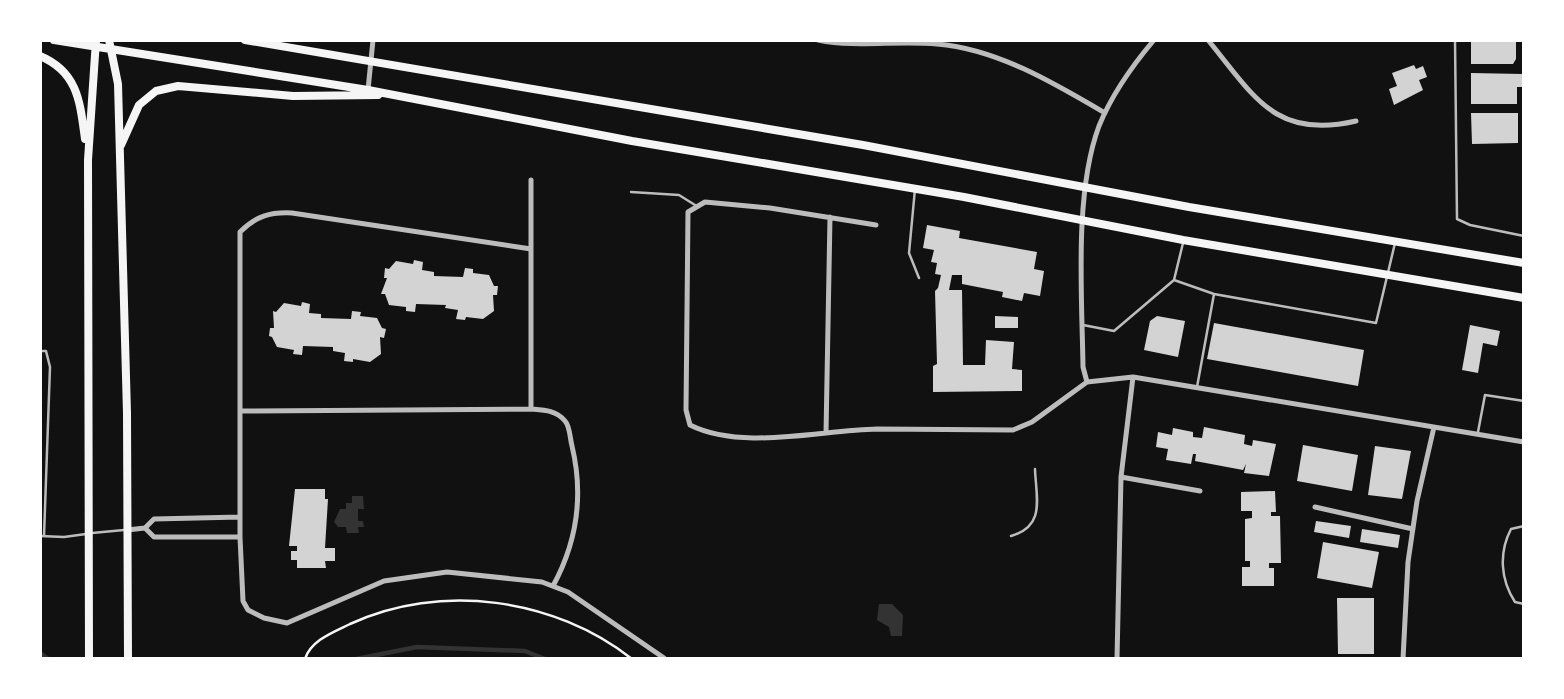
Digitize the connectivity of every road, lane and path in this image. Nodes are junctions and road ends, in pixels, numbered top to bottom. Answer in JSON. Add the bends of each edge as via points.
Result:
{"nodes":[{"id":1,"x":54,"y":40,"type":"edge"},
{"id":2,"x":109,"y":40,"type":"edge"},
{"id":3,"x":245,"y":40,"type":"edge"},
{"id":4,"x":373,"y":40,"type":"edge"},
{"id":5,"x":818,"y":40,"type":"edge"},
{"id":6,"x":1154,"y":40,"type":"edge"},
{"id":7,"x":1208,"y":40,"type":"edge"},
{"id":8,"x":1454,"y":40,"type":"edge"},
{"id":9,"x":96,"y":44,"type":"edge"},
{"id":10,"x":113,"y":50,"type":"junction"},
{"id":11,"x":40,"y":57,"type":"edge"},
{"id":12,"x":372,"y":62,"type":"junction"},
{"id":13,"x":369,"y":90,"type":"junction"},
{"id":14,"x":386,"y":94,"type":"junction"},
{"id":15,"x":1105,"y":113,"type":"junction"},
{"id":16,"x":1356,"y":121,"type":"dead end"},
{"id":17,"x":120,"y":147,"type":"junction"},
{"id":18,"x":88,"y":160,"type":"junction"},
{"id":19,"x":531,"y":180,"type":"dead end"},
{"id":20,"x":1086,"y":186,"type":"junction"},
{"id":21,"x":915,"y":188,"type":"junction"},
{"id":22,"x":631,"y":192,"type":"dead end"},
{"id":23,"x":695,"y":205,"type":"junction"},
{"id":24,"x":830,"y":217,"type":"junction"},
{"id":25,"x":1084,"y":222,"type":"junction"},
{"id":26,"x":876,"y":225,"type":"dead end"},
{"id":27,"x":1524,"y":236,"type":"edge"},
{"id":28,"x":1395,"y":239,"type":"junction"},
{"id":29,"x":1183,"y":240,"type":"junction"},
{"id":30,"x":531,"y":249,"type":"junction"},
{"id":31,"x":1524,"y":263,"type":"edge"},
{"id":32,"x":1389,"y":273,"type":"junction"},
{"id":33,"x":919,"y":278,"type":"dead end"},
{"id":34,"x":1174,"y":280,"type":"junction"},
{"id":35,"x":1214,"y":294,"type":"junction"},
{"id":36,"x":1524,"y":298,"type":"edge"},
{"id":37,"x":1083,"y":325,"type":"junction"},
{"id":38,"x":40,"y":351,"type":"edge"},
{"id":39,"x":1133,"y":376,"type":"junction"},
{"id":40,"x":1087,"y":382,"type":"junction"},
{"id":41,"x":1197,"y":387,"type":"junction"},
{"id":42,"x":1524,"y":401,"type":"edge"},
{"id":43,"x":531,"y":409,"type":"junction"},
{"id":44,"x":241,"y":411,"type":"junction"},
{"id":45,"x":1434,"y":427,"type":"junction"},
{"id":46,"x":826,"y":433,"type":"junction"},
{"id":47,"x":1477,"y":434,"type":"junction"},
{"id":48,"x":1524,"y":442,"type":"edge"},
{"id":49,"x":1035,"y":469,"type":"dead end"},
{"id":50,"x":1121,"y":477,"type":"junction"},
{"id":51,"x":1200,"y":491,"type":"dead end"},
{"id":52,"x":1315,"y":507,"type":"dead end"},
{"id":53,"x":240,"y":517,"type":"junction"},
{"id":54,"x":1524,"y":526,"type":"edge"},
{"id":55,"x":145,"y":528,"type":"junction"},
{"id":56,"x":1413,"y":528,"type":"junction"},
{"id":57,"x":127,"y":530,"type":"junction"},
{"id":58,"x":88,"y":533,"type":"junction"},
{"id":59,"x":42,"y":536,"type":"edge"},
{"id":60,"x":1011,"y":536,"type":"dead end"},
{"id":61,"x":240,"y":537,"type":"junction"},
{"id":62,"x":553,"y":586,"type":"junction"},
{"id":63,"x":1524,"y":604,"type":"edge"},
{"id":64,"x":664,"y":658,"type":"edge"},
{"id":65,"x":89,"y":659,"type":"edge"},
{"id":66,"x":128,"y":659,"type":"edge"},
{"id":67,"x":305,"y":659,"type":"edge"},
{"id":68,"x":632,"y":659,"type":"edge"},
{"id":69,"x":1117,"y":659,"type":"edge"},
{"id":70,"x":1403,"y":659,"type":"edge"}],
"edges":[{"from":1,"to":9,"type":"main road"},
{"from":2,"to":10,"type":"main road"},
{"from":3,"to":12,"type":"main road"},
{"from":4,"to":12,"type":"street"},
{"from":5,"to":15,"type":"street","via":[[907,42],[970,50],[1016,66]]},
{"from":6,"to":15,"type":"street"},
{"from":7,"to":16,"type":"street","via":[[1255,98],[1275,114],[1299,125],[1326,128]]},
{"from":8,"to":27,"type":"lane","via":[[1457,219]]},
{"from":9,"to":10,"type":"main road"},
{"from":9,"to":18,"type":"main road"},
{"from":10,"to":13,"type":"main road"},
{"from":10,"to":17,"type":"main road"},
{"from":11,"to":18,"type":"main road","via":[[59,66],[76,86]]},
{"from":12,"to":13,"type":"street"},
{"from":12,"to":20,"type":"main road"},
{"from":13,"to":14,"type":"main road"},
{"from":14,"to":17,"type":"main road","via":[[293,96],[178,86],[156,91],[139,105]]},
{"from":14,"to":21,"type":"main road"},
{"from":15,"to":20,"type":"street","via":[[1090,156]]},
{"from":17,"to":57,"type":"main road"},
{"from":18,"to":58,"type":"main road"},
{"from":19,"to":30,"type":"street"},
{"from":20,"to":25,"type":"street"},
{"from":20,"to":28,"type":"main road"},
{"from":21,"to":25,"type":"main road"},
{"from":21,"to":33,"type":"lane","via":[[909,253]]},
{"from":22,"to":23,"type":"lane","via":[[679,195]]},
{"from":23,"to":24,"type":"street","via":[[705,202]]},
{"from":23,"to":46,"type":"street","via":[[688,212],[686,236],[686,411],[690,425],[742,437]]},
{"from":24,"to":26,"type":"street"},
{"from":24,"to":46,"type":"street"},
{"from":25,"to":29,"type":"main road"},
{"from":25,"to":37,"type":"street"},
{"from":28,"to":31,"type":"main road"},
{"from":28,"to":32,"type":"lane"},
{"from":29,"to":32,"type":"main road"},
{"from":29,"to":34,"type":"lane"},
{"from":30,"to":43,"type":"street"},
{"from":30,"to":44,"type":"street","via":[[292,213],[253,218],[240,232]]},
{"from":32,"to":35,"type":"lane","via":[[1376,323]]},
{"from":32,"to":36,"type":"main road"},
{"from":34,"to":35,"type":"lane"},
{"from":34,"to":37,"type":"lane","via":[[1114,331]]},
{"from":35,"to":41,"type":"lane"},
{"from":37,"to":40,"type":"street"},
{"from":38,"to":59,"type":"lane","via":[[46,351],[50,367],[47,509]]},
{"from":39,"to":40,"type":"street"},
{"from":39,"to":41,"type":"street"},
{"from":39,"to":50,"type":"street"},
{"from":40,"to":46,"type":"street","via":[[1013,430]]},
{"from":41,"to":45,"type":"street"},
{"from":42,"to":47,"type":"lane","via":[[1485,395]]},
{"from":43,"to":44,"type":"street"},
{"from":43,"to":62,"type":"street","via":[[554,412],[566,422],[576,464],[574,534]]},
{"from":44,"to":53,"type":"street"},
{"from":45,"to":47,"type":"street"},
{"from":45,"to":56,"type":"street"},
{"from":47,"to":48,"type":"street"},
{"from":49,"to":60,"type":"lane","via":[[1033,525]]},
{"from":50,"to":51,"type":"street"},
{"from":50,"to":69,"type":"street"},
{"from":52,"to":56,"type":"street"},
{"from":53,"to":55,"type":"street","via":[[153,519]]},
{"from":53,"to":61,"type":"street"},
{"from":54,"to":63,"type":"lane","via":[[1511,529],[1502,547],[1509,592],[1515,602]]},
{"from":55,"to":57,"type":"street"},
{"from":55,"to":61,"type":"street","via":[[154,537]]},
{"from":56,"to":70,"type":"street"},
{"from":57,"to":58,"type":"lane"},
{"from":57,"to":66,"type":"main road"},
{"from":58,"to":59,"type":"lane"},
{"from":58,"to":65,"type":"main road"},
{"from":61,"to":62,"type":"street","via":[[243,601],[248,610],[264,618],[287,623],[384,582],[447,572]]},
{"from":62,"to":64,"type":"street"},
{"from":67,"to":68,"type":"path","via":[[327,636],[361,619],[418,604],[460,601],[529,607],[603,637]]}]}
